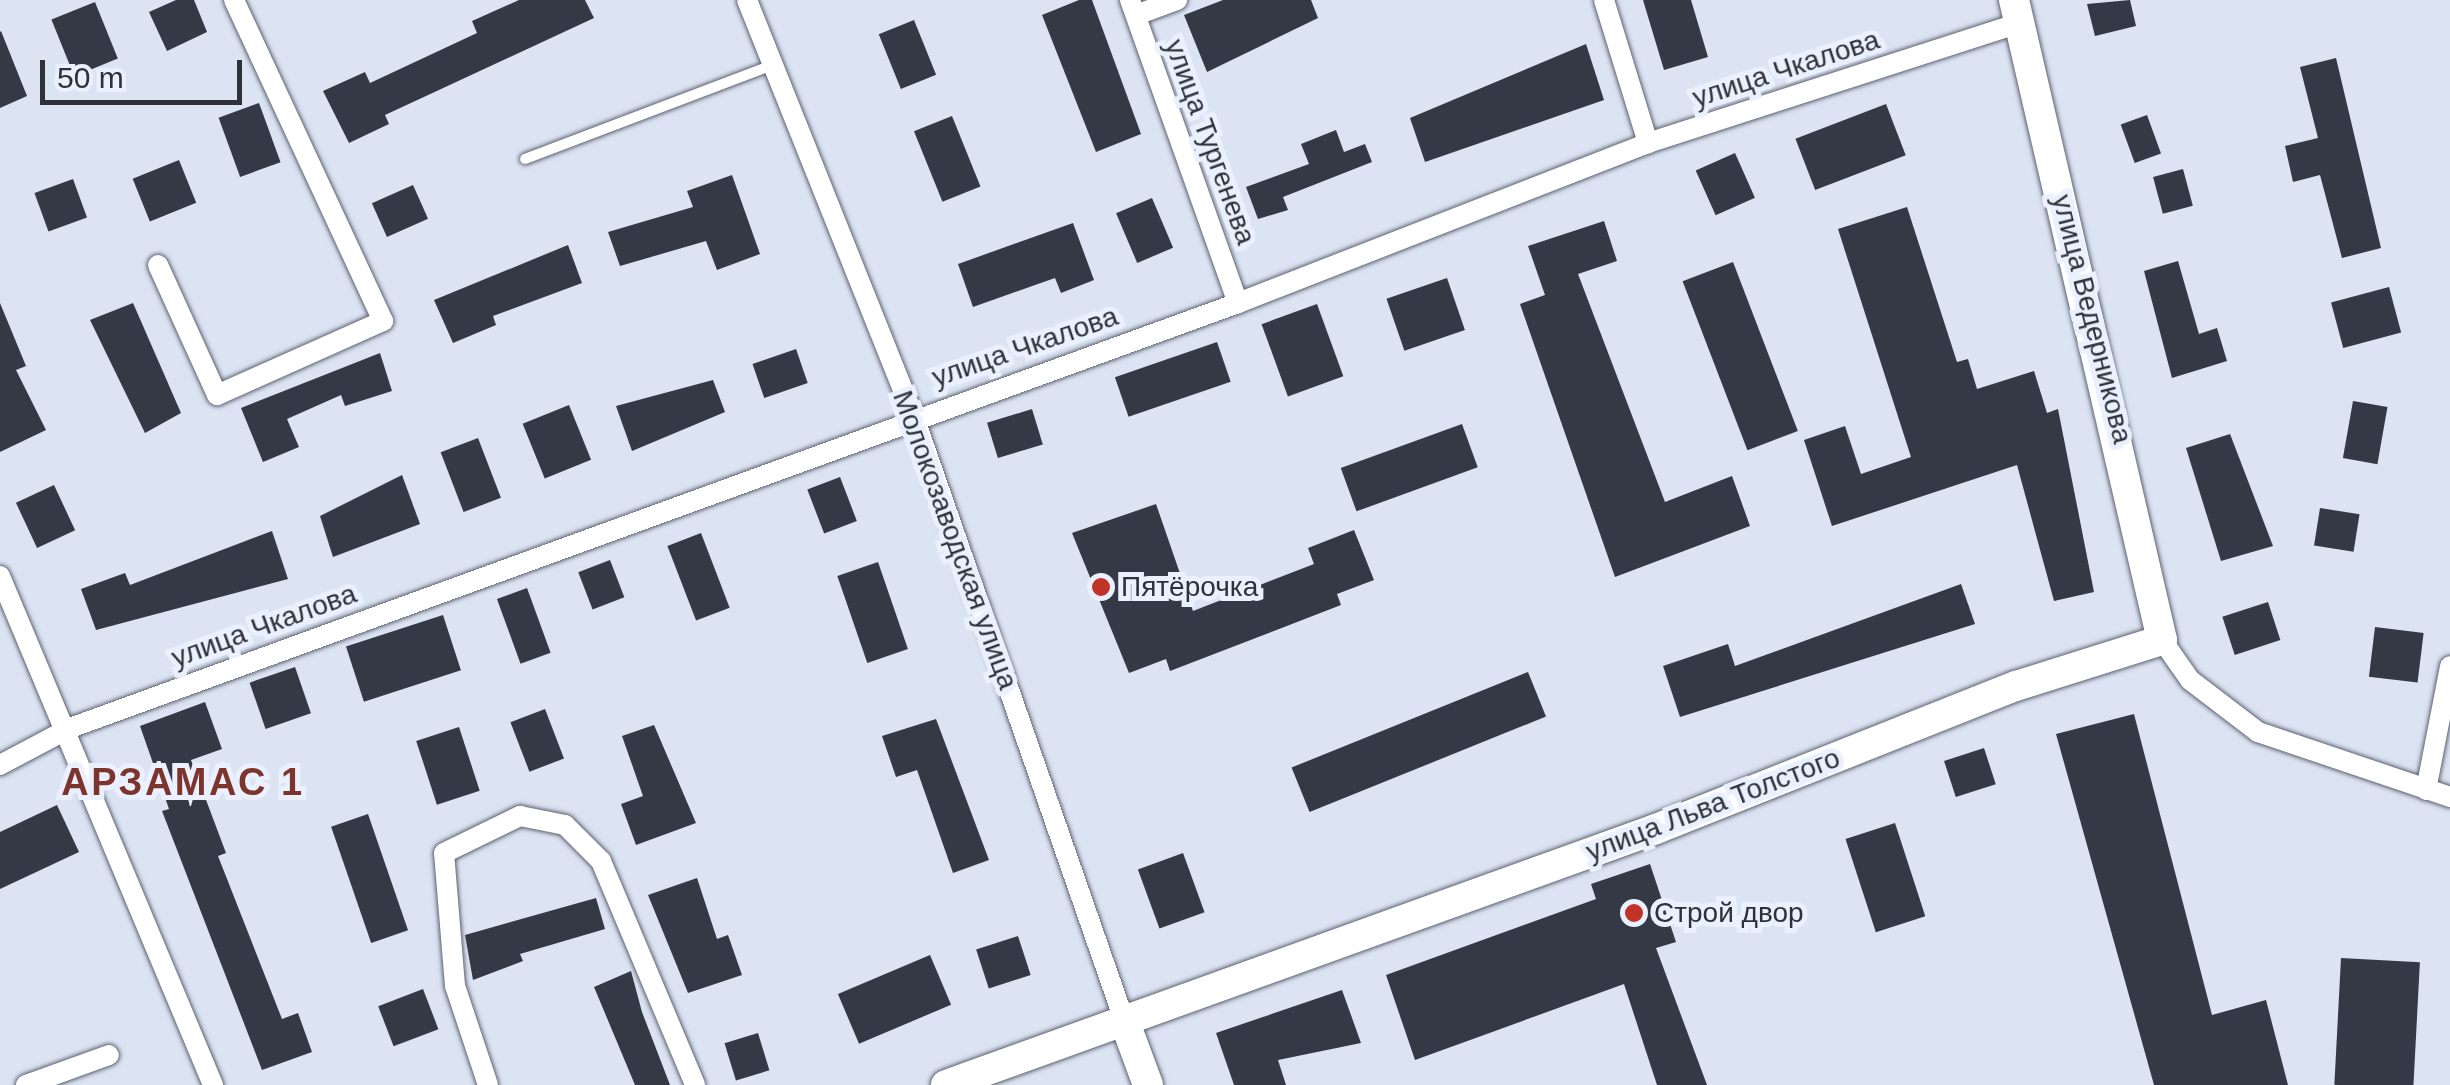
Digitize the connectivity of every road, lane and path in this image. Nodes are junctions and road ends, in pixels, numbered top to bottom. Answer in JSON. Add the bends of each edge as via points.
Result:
{"nodes":[{"id":1,"x":234,"y":0,"type":"edge"},
{"id":2,"x":747,"y":0,"type":"edge"},
{"id":3,"x":1177,"y":0,"type":"edge"},
{"id":4,"x":1604,"y":0,"type":"edge"},
{"id":5,"x":1133,"y":8,"type":"edge"},
{"id":6,"x":2017,"y":11,"type":"edge"},
{"id":7,"x":773,"y":64,"type":"junction"},
{"id":8,"x":1648,"y":143,"type":"junction"},
{"id":9,"x":524,"y":158,"type":"dead end"},
{"id":10,"x":158,"y":264,"type":"dead end"},
{"id":11,"x":1238,"y":303,"type":"junction"},
{"id":12,"x":912,"y":414,"type":"junction"},
{"id":13,"x":0,"y":576,"type":"edge"},
{"id":14,"x":2162,"y":640,"type":"junction"},
{"id":15,"x":2450,"y":666,"type":"edge"},
{"id":16,"x":70,"y":728,"type":"junction"},
{"id":17,"x":0,"y":765,"type":"edge"},
{"id":18,"x":2426,"y":790,"type":"junction"},
{"id":19,"x":2450,"y":797,"type":"edge"},
{"id":20,"x":1124,"y":1020,"type":"junction"},
{"id":21,"x":109,"y":1055,"type":"dead end"},
{"id":22,"x":26,"y":1085,"type":"edge"},
{"id":23,"x":213,"y":1085,"type":"edge"},
{"id":24,"x":488,"y":1085,"type":"edge"},
{"id":25,"x":696,"y":1085,"type":"edge"},
{"id":26,"x":946,"y":1085,"type":"edge"},
{"id":27,"x":1148,"y":1085,"type":"edge"}],
"edges":[{"from":1,"to":10,"type":"street","via":[[383,321],[218,395]]},
{"from":2,"to":7,"type":"street","name":"Молокозаводская улица"},
{"from":3,"to":5,"type":"street"},
{"from":4,"to":8,"type":"street"},
{"from":5,"to":11,"type":"street","name":"улица Тургенева"},
{"from":6,"to":8,"type":"street","name":"улица Чкалова"},
{"from":6,"to":14,"type":"street","name":"улица Ведерникова"},
{"from":7,"to":9,"type":"lane"},
{"from":7,"to":12,"type":"street","name":"Молокозаводская улица"},
{"from":8,"to":11,"type":"street","name":"улица Чкалова"},
{"from":11,"to":12,"type":"street","name":"улица Чкалова"},
{"from":12,"to":16,"type":"street","name":"улица Чкалова"},
{"from":12,"to":20,"type":"street","name":"Молокозаводская улица"},
{"from":13,"to":16,"type":"street"},
{"from":14,"to":18,"type":"street","via":[[2190,680],[2258,732]]},
{"from":14,"to":20,"type":"street","name":"улица Льва Толстого","via":[[2016,686],[1656,829]]},
{"from":15,"to":18,"type":"street"},
{"from":16,"to":17,"type":"street","name":"улица Чкалова"},
{"from":16,"to":23,"type":"street"},
{"from":18,"to":19,"type":"street"},
{"from":20,"to":26,"type":"street","name":"улица Льва Толстого"},
{"from":20,"to":27,"type":"street","name":"Молокозаводская улица"},
{"from":21,"to":22,"type":"street"},
{"from":24,"to":25,"type":"street","via":[[455,986],[444,853],[520,816],[565,825],[601,861]]}]}
